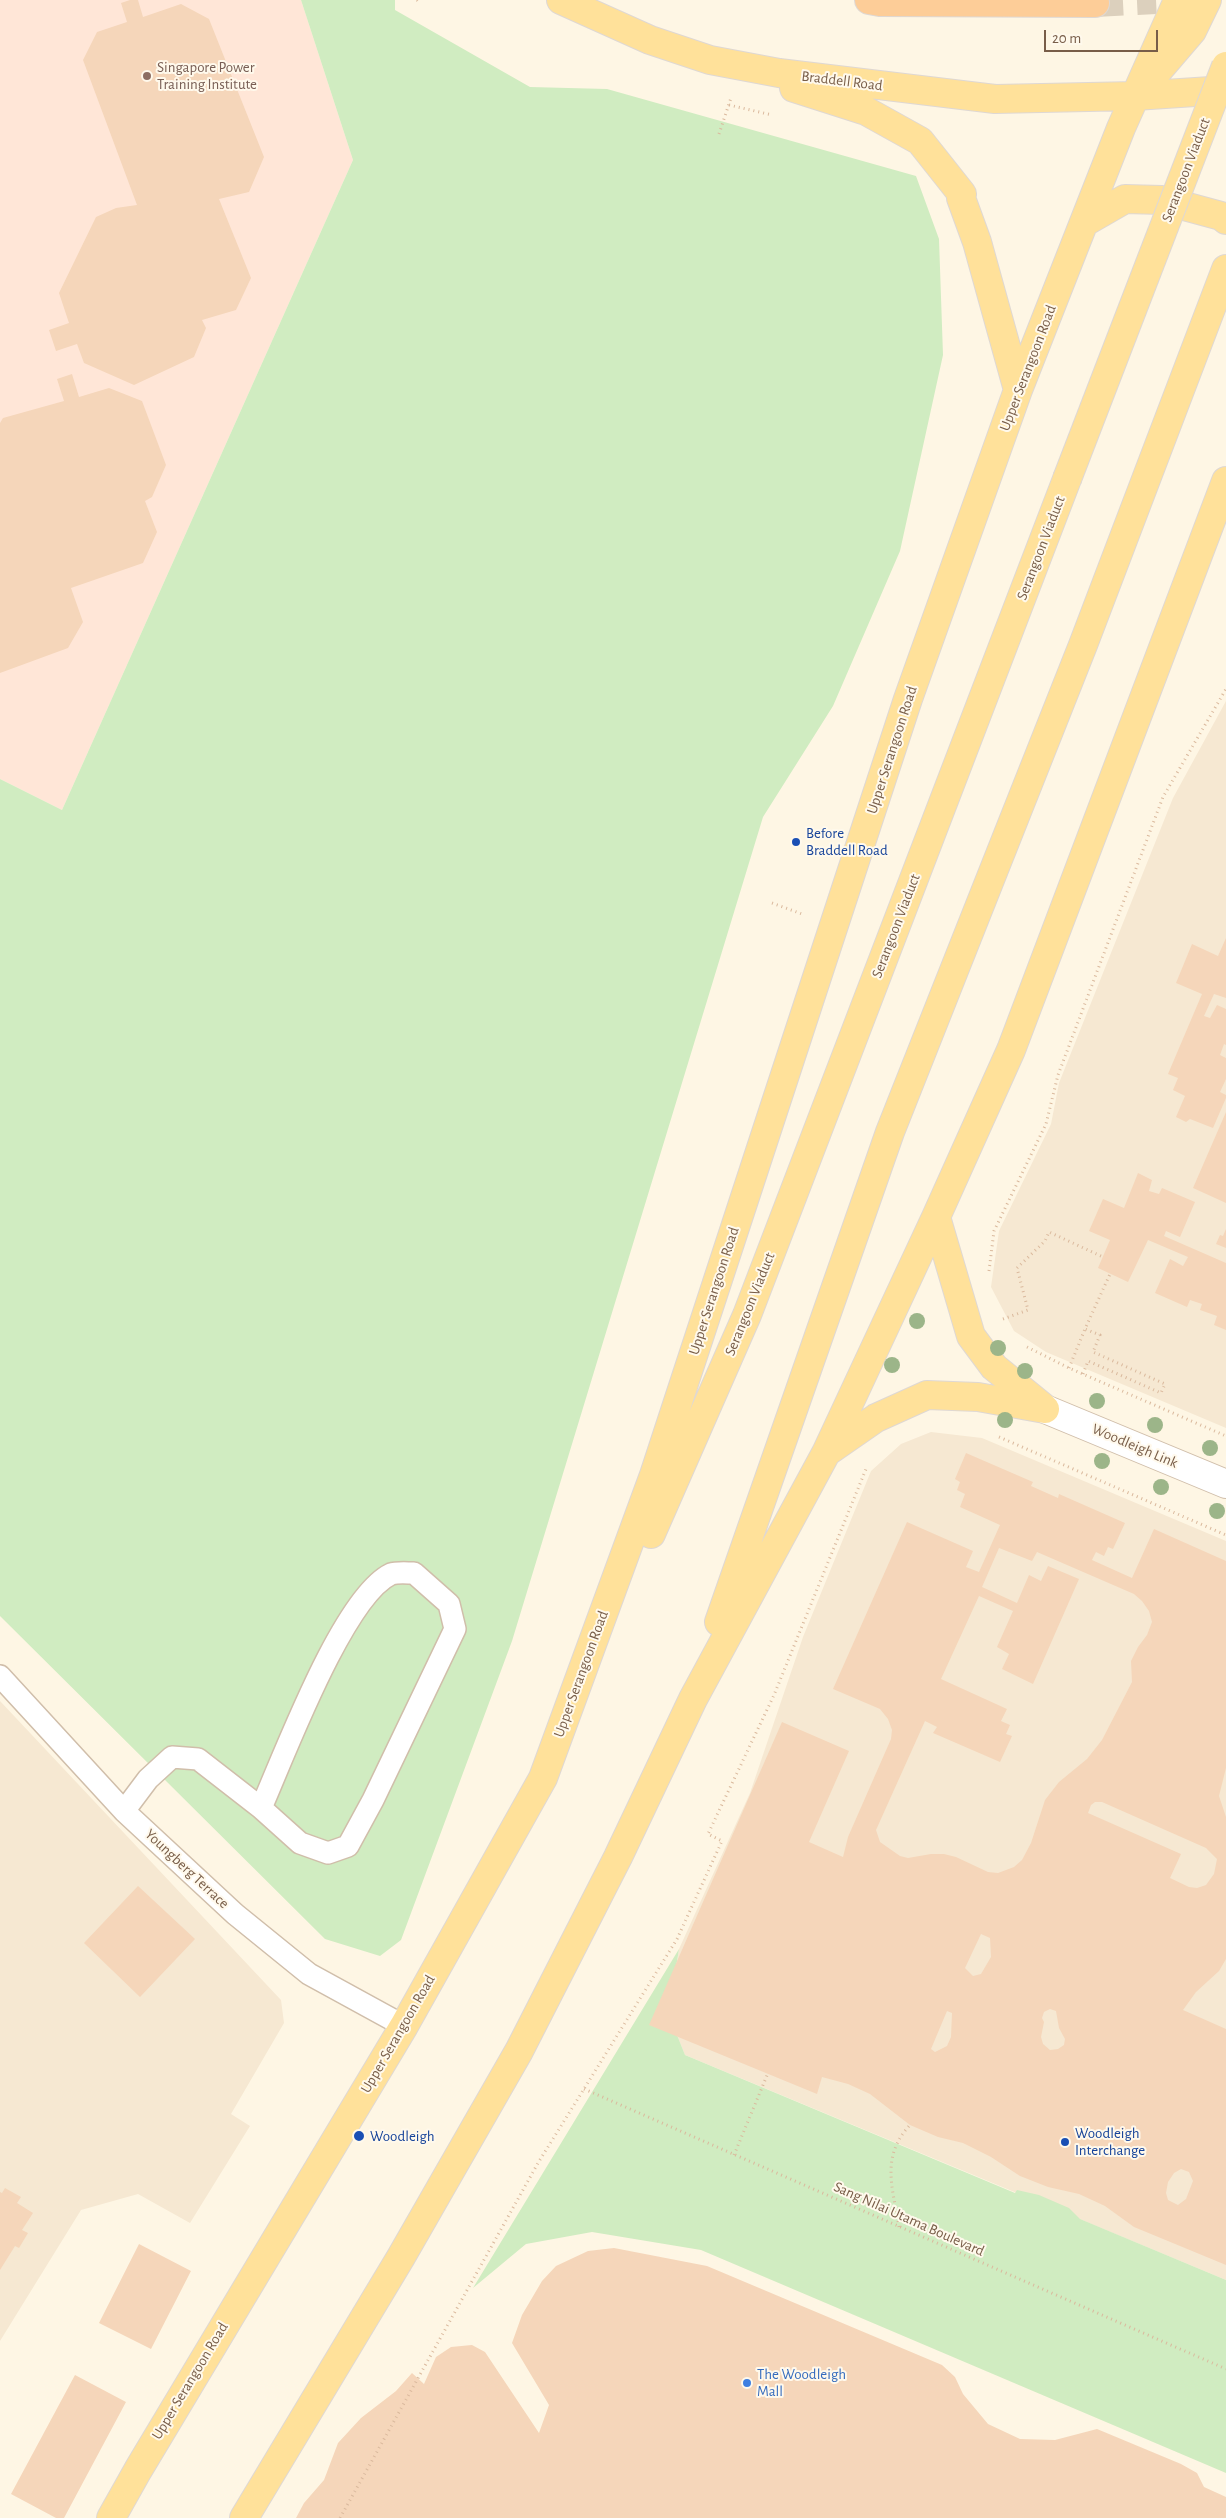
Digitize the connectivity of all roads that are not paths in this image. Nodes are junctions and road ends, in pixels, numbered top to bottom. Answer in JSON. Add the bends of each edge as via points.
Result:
{"nodes":[{"id":1,"x":561,"y":0,"type":"edge"},
{"id":2,"x":869,"y":0,"type":"edge"},
{"id":3,"x":1178,"y":0,"type":"edge"},
{"id":4,"x":1207,"y":0,"type":"edge"},
{"id":5,"x":1095,"y":3,"type":"dead end"},
{"id":6,"x":710,"y":60,"type":"junction"},
{"id":7,"x":1226,"y":66,"type":"edge"},
{"id":8,"x":1226,"y":90,"type":"edge"},
{"id":9,"x":1135,"y":96,"type":"junction"},
{"id":10,"x":1226,"y":220,"type":"edge"},
{"id":11,"x":1085,"y":222,"type":"junction"},
{"id":12,"x":1226,"y":269,"type":"edge"},
{"id":13,"x":1018,"y":390,"type":"junction"},
{"id":14,"x":1226,"y":481,"type":"edge"},
{"id":15,"x":936,"y":1217,"type":"junction"},
{"id":16,"x":1045,"y":1409,"type":"junction"},
{"id":17,"x":826,"y":1453,"type":"junction"},
{"id":18,"x":1226,"y":1484,"type":"edge"},
{"id":19,"x":0,"y":1676,"type":"edge"},
{"id":20,"x":693,"y":1699,"type":"junction"},
{"id":21,"x":543,"y":1778,"type":"junction"},
{"id":22,"x":261,"y":1808,"type":"junction"},
{"id":23,"x":124,"y":1811,"type":"junction"},
{"id":24,"x":404,"y":2026,"type":"junction"},
{"id":25,"x":111,"y":2518,"type":"edge"},
{"id":26,"x":244,"y":2518,"type":"edge"}],
"edges":[{"from":1,"to":6,"type":"main road","name":"Braddell Road","via":[[650,40]]},
{"from":2,"to":5,"type":"highway"},
{"from":3,"to":9,"type":"main road","name":"Upper Serangoon Road"},
{"from":4,"to":9,"type":"main road","via":[[1192,31]]},
{"from":6,"to":9,"type":"main road","name":"Braddell Road","via":[[778,73],[995,99]]},
{"from":6,"to":13,"type":"main road","via":[[866,111],[920,141],[962,194],[960,198],[976,242]]},
{"from":7,"to":21,"type":"main road","name":"Serangoon Viaduct","bridge":true,"via":[[747,1315]]},
{"from":8,"to":9,"type":"main road","name":"Braddell Road"},
{"from":9,"to":11,"type":"main road","name":"Upper Serangoon Road"},
{"from":10,"to":11,"type":"main road","via":[[1162,200],[1125,198]]},
{"from":11,"to":13,"type":"main road","name":"Upper Serangoon Road"},
{"from":12,"to":20,"type":"main road","via":[[1083,645],[890,1132]]},
{"from":13,"to":21,"type":"main road","name":"Upper Serangoon Road","via":[[908,699],[654,1476]]},
{"from":14,"to":15,"type":"main road","via":[[1011,1050]]},
{"from":15,"to":16,"type":"main road","via":[[971,1336],[994,1367]]},
{"from":15,"to":17,"type":"main road"},
{"from":16,"to":17,"type":"main road","via":[[978,1397],[927,1395],[876,1418]]},
{"from":16,"to":18,"type":"street","name":"Woodleigh Link"},
{"from":17,"to":20,"type":"main road"},
{"from":19,"to":23,"type":"lane","name":"Youngberg Terrace"},
{"from":20,"to":26,"type":"main road","via":[[618,1857],[519,2050],[401,2257]]},
{"from":21,"to":24,"type":"main road","name":"Upper Serangoon Road"},
{"from":22,"to":22,"type":"lane","via":[[336,1640],[375,1586],[393,1574],[414,1573],[449,1604],[455,1629],[348,1846],[328,1853],[300,1843]]},
{"from":22,"to":23,"type":"lane","via":[[198,1759],[172,1757],[148,1779]]},
{"from":23,"to":24,"type":"lane","name":"Youngberg Terrace","via":[[235,1914],[309,1974]]},
{"from":24,"to":25,"type":"main road","name":"Upper Serangoon Road"}]}
